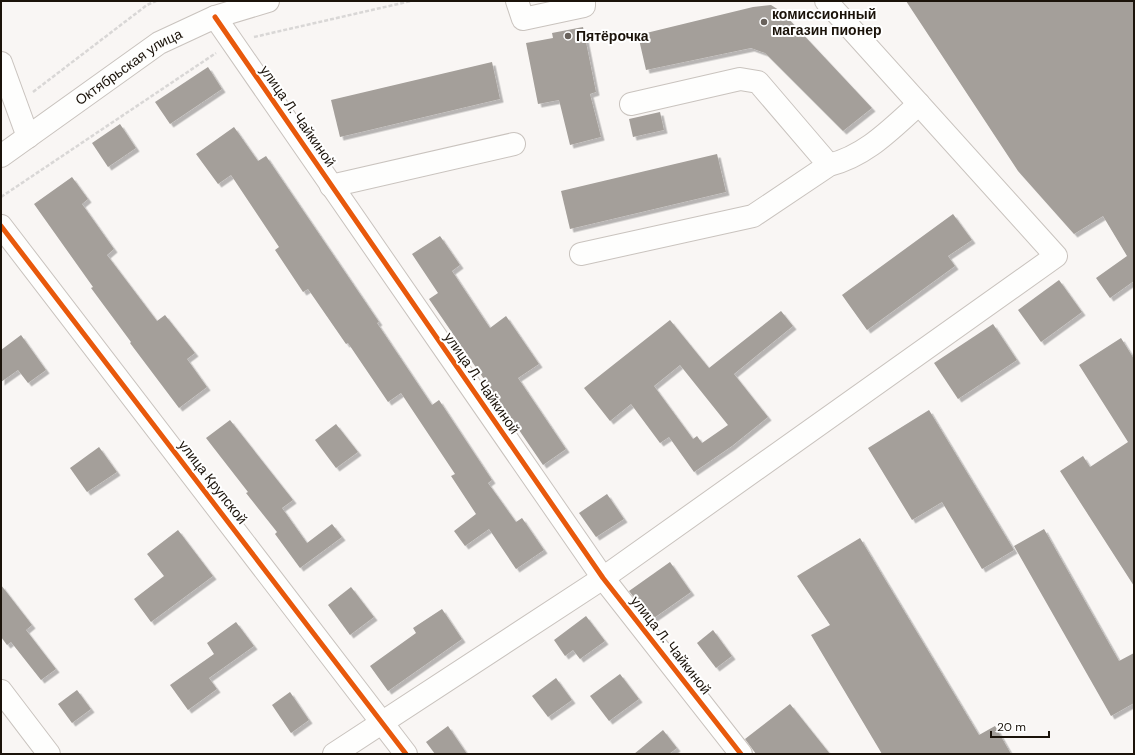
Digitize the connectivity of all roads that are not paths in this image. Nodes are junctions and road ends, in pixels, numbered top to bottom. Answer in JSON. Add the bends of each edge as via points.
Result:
{"nodes":[{"id":1,"x":268,"y":1,"type":"edge"},
{"id":2,"x":517,"y":1,"type":"edge"},
{"id":3,"x":584,"y":1,"type":"edge"},
{"id":4,"x":826,"y":1,"type":"edge"},
{"id":5,"x":215,"y":17,"type":"junction"},
{"id":6,"x":1,"y":63,"type":"edge"},
{"id":7,"x":631,"y":104,"type":"dead end"},
{"id":8,"x":919,"y":104,"type":"junction"},
{"id":9,"x":28,"y":136,"type":"junction"},
{"id":10,"x":514,"y":144,"type":"dead end"},
{"id":11,"x":1,"y":156,"type":"edge"},
{"id":12,"x":829,"y":166,"type":"junction"},
{"id":13,"x":331,"y":186,"type":"junction"},
{"id":14,"x":1,"y":226,"type":"edge"},
{"id":15,"x":581,"y":254,"type":"dead end"},
{"id":16,"x":603,"y":578,"type":"junction"},
{"id":17,"x":1,"y":692,"type":"edge"},
{"id":18,"x":382,"y":722,"type":"junction"},
{"id":19,"x":49,"y":754,"type":"edge"},
{"id":20,"x":334,"y":754,"type":"edge"},
{"id":21,"x":406,"y":754,"type":"edge"},
{"id":22,"x":741,"y":754,"type":"edge"}],
"edges":[{"from":1,"to":5,"type":"street","name":"Октябрьская улица"},
{"from":2,"to":3,"type":"street","via":[[523,19],[584,6]]},
{"from":4,"to":8,"type":"street"},
{"from":5,"to":9,"type":"street","name":"Октябрьская улица","via":[[160,44]]},
{"from":5,"to":13,"type":"street","name":"улица Л. Чайкиной"},
{"from":6,"to":9,"type":"street"},
{"from":7,"to":12,"type":"street","via":[[740,79],[758,82]]},
{"from":8,"to":12,"type":"street","via":[[868,149]]},
{"from":8,"to":16,"type":"street","via":[[1056,256]]},
{"from":9,"to":11,"type":"street","name":"Октябрьская улица"},
{"from":10,"to":13,"type":"street"},
{"from":12,"to":15,"type":"street","via":[[753,216]]},
{"from":13,"to":16,"type":"street","name":"улица Л. Чайкиной"},
{"from":14,"to":18,"type":"street","name":"улица Крупской"},
{"from":16,"to":18,"type":"street"},
{"from":16,"to":22,"type":"street","name":"улица Л. Чайкиной"},
{"from":17,"to":19,"type":"street"},
{"from":18,"to":20,"type":"street"},
{"from":18,"to":21,"type":"street","name":"улица Крупской"}]}
